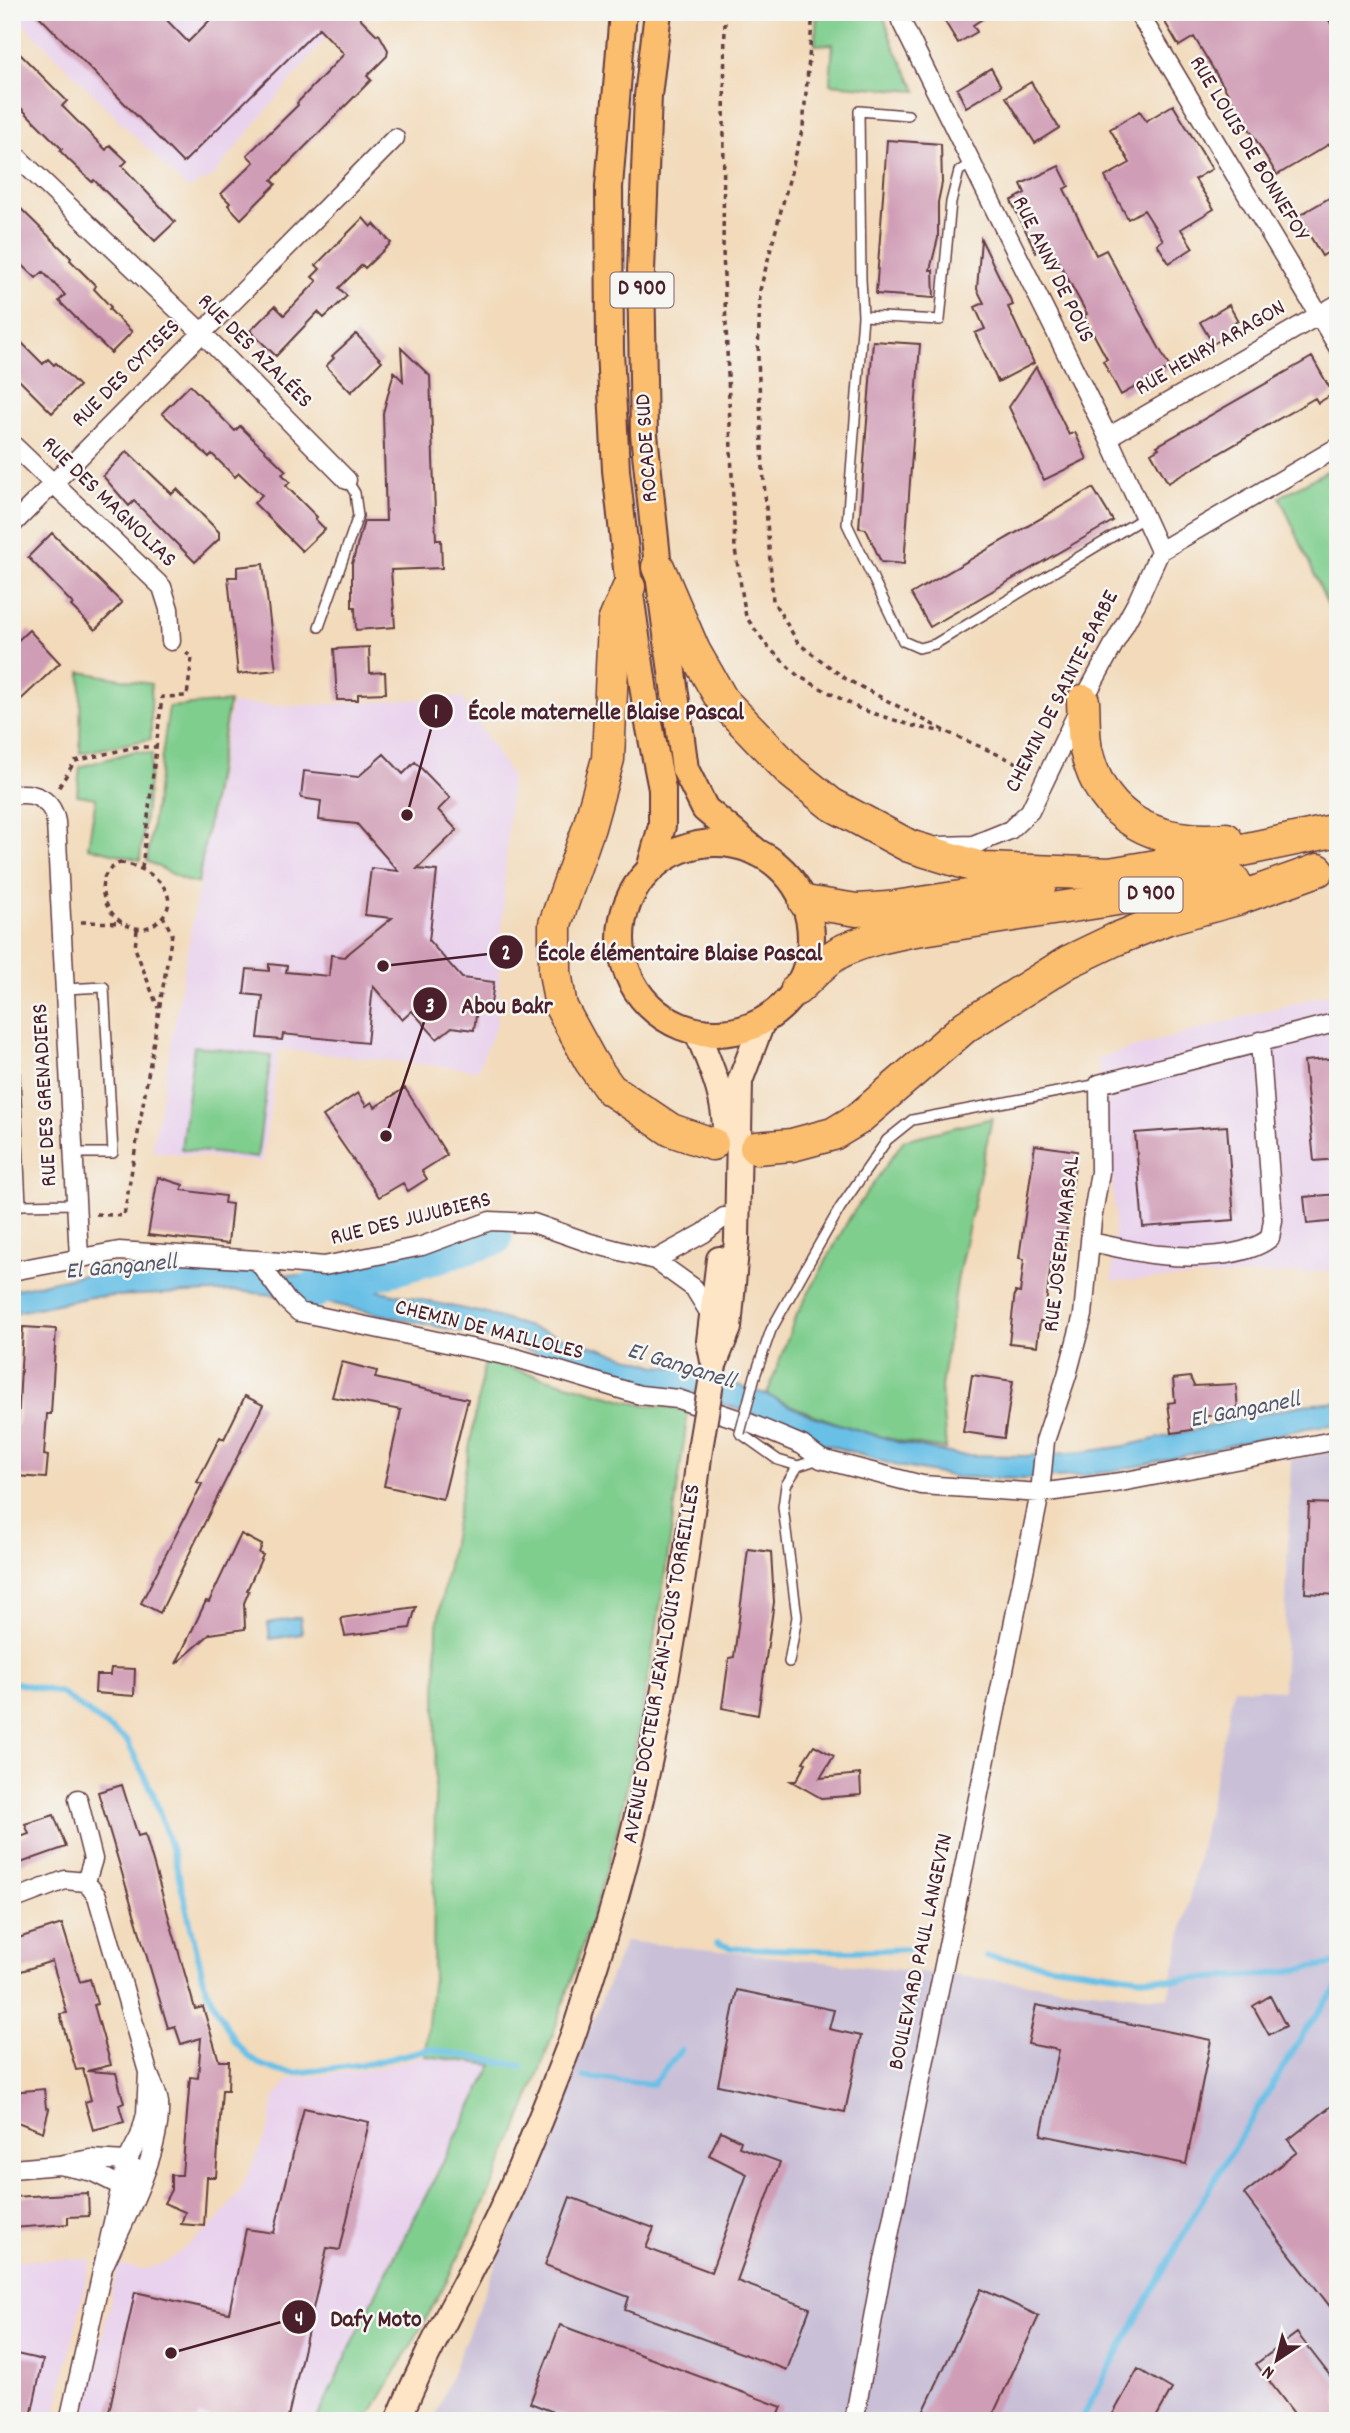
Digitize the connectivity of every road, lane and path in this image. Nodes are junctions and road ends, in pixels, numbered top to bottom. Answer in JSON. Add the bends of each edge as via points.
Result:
{"nodes":[{"id":1,"x":623,"y":12,"type":"edge"},
{"id":2,"x":658,"y":12,"type":"edge"},
{"id":3,"x":725,"y":12,"type":"edge"},
{"id":4,"x":813,"y":12,"type":"edge"},
{"id":5,"x":901,"y":12,"type":"edge"},
{"id":6,"x":1138,"y":12,"type":"edge"},
{"id":7,"x":908,"y":116,"type":"dead end"},
{"id":8,"x":395,"y":138,"type":"dead end"},
{"id":9,"x":12,"y":152,"type":"edge"},
{"id":10,"x":972,"y":163,"type":"junction"},
{"id":11,"x":1338,"y":304,"type":"edge"},
{"id":12,"x":1318,"y":315,"type":"junction"},
{"id":13,"x":863,"y":316,"type":"junction"},
{"id":14,"x":202,"y":333,"type":"junction"},
{"id":15,"x":1338,"y":347,"type":"edge"},
{"id":16,"x":1108,"y":437,"type":"junction"},
{"id":17,"x":12,"y":444,"type":"edge"},
{"id":18,"x":1338,"y":447,"type":"edge"},
{"id":19,"x":346,"y":480,"type":"joint"},
{"id":20,"x":53,"y":483,"type":"junction"},
{"id":21,"x":1145,"y":517,"type":"junction"},
{"id":22,"x":12,"y":525,"type":"edge"},
{"id":23,"x":1160,"y":551,"type":"junction"},
{"id":24,"x":658,"y":567,"type":"junction"},
{"id":25,"x":629,"y":587,"type":"junction"},
{"id":26,"x":319,"y":627,"type":"dead end"},
{"id":27,"x":171,"y":642,"type":"joint"},
{"id":28,"x":1083,"y":701,"type":"junction"},
{"id":29,"x":949,"y":733,"type":"junction"},
{"id":30,"x":156,"y":747,"type":"junction"},
{"id":31,"x":1047,"y":776,"type":"junction"},
{"id":32,"x":12,"y":795,"type":"edge"},
{"id":33,"x":49,"y":804,"type":"junction"},
{"id":34,"x":1338,"y":828,"type":"edge"},
{"id":35,"x":909,"y":846,"type":"junction"},
{"id":36,"x":758,"y":853,"type":"junction"},
{"id":37,"x":1328,"y":867,"type":"edge"},
{"id":38,"x":142,"y":868,"type":"junction"},
{"id":39,"x":650,"y":869,"type":"junction"},
{"id":40,"x":1112,"y":874,"type":"junction"},
{"id":41,"x":805,"y":902,"type":"junction"},
{"id":42,"x":976,"y":909,"type":"junction"},
{"id":43,"x":163,"y":916,"type":"junction"},
{"id":44,"x":62,"y":921,"type":"junction"},
{"id":45,"x":122,"y":923,"type":"junction"},
{"id":46,"x":137,"y":930,"type":"junction"},
{"id":47,"x":65,"y":989,"type":"junction"},
{"id":48,"x":797,"y":989,"type":"junction"},
{"id":49,"x":159,"y":1010,"type":"junction"},
{"id":50,"x":12,"y":1016,"type":"edge"},
{"id":51,"x":1338,"y":1022,"type":"edge"},
{"id":52,"x":762,"y":1023,"type":"junction"},
{"id":53,"x":697,"y":1032,"type":"junction"},
{"id":54,"x":1260,"y":1041,"type":"junction"},
{"id":55,"x":1099,"y":1084,"type":"junction"},
{"id":56,"x":732,"y":1112,"type":"junction"},
{"id":57,"x":712,"y":1144,"type":"dead end"},
{"id":58,"x":756,"y":1148,"type":"dead end"},
{"id":59,"x":73,"y":1153,"type":"junction"},
{"id":60,"x":17,"y":1207,"type":"edge"},
{"id":61,"x":76,"y":1208,"type":"junction"},
{"id":62,"x":724,"y":1217,"type":"junction"},
{"id":63,"x":1090,"y":1242,"type":"junction"},
{"id":64,"x":79,"y":1257,"type":"junction"},
{"id":65,"x":655,"y":1260,"type":"junction"},
{"id":66,"x":260,"y":1264,"type":"junction"},
{"id":67,"x":12,"y":1271,"type":"edge"},
{"id":68,"x":712,"y":1317,"type":"junction"},
{"id":69,"x":714,"y":1365,"type":"junction"},
{"id":70,"x":1338,"y":1440,"type":"edge"},
{"id":71,"x":821,"y":1459,"type":"junction"},
{"id":72,"x":798,"y":1466,"type":"junction"},
{"id":73,"x":1040,"y":1488,"type":"junction"},
{"id":74,"x":789,"y":1662,"type":"dead end"},
{"id":75,"x":78,"y":1799,"type":"dead end"},
{"id":76,"x":86,"y":1882,"type":"junction"},
{"id":77,"x":12,"y":1900,"type":"edge"},
{"id":78,"x":148,"y":2072,"type":"junction"},
{"id":79,"x":127,"y":2161,"type":"junction"},
{"id":80,"x":59,"y":2165,"type":"junction"},
{"id":81,"x":12,"y":2168,"type":"edge"},
{"id":82,"x":143,"y":2177,"type":"junction"},
{"id":83,"x":121,"y":2186,"type":"junction"},
{"id":84,"x":105,"y":2263,"type":"junction"},
{"id":85,"x":69,"y":2421,"type":"edge"},
{"id":86,"x":398,"y":2421,"type":"edge"},
{"id":87,"x":854,"y":2421,"type":"edge"}],
"edges":[{"from":1,"to":25,"type":"main road","name":"ROCADE SUD","number":"D 900","via":[[609,187],[608,277],[616,470]]},
{"from":2,"to":24,"type":"main road","name":"ROCADE SUD","number":"D 900","via":[[648,96],[641,271],[644,434]]},
{"from":3,"to":29,"type":"path","via":[[723,251],[735,549],[746,617],[798,677],[860,709]]},
{"from":4,"to":29,"type":"path","via":[[803,127],[760,290],[758,358],[773,601],[800,644],[846,678]]},
{"from":5,"to":10,"type":"street","name":"RUE ANNY DE POUS","via":[[901,21]]},
{"from":6,"to":12,"type":"street","name":"RUE LOUIS DE BONNEFOY"},
{"from":7,"to":13,"type":"lane","via":[[859,111]]},
{"from":8,"to":14,"type":"street","name":"RUE DES CYTISES"},
{"from":9,"to":14,"type":"street","name":"RUE DES AZALÉES"},
{"from":10,"to":13,"type":"lane","via":[[959,172],[951,202],[940,320]]},
{"from":10,"to":16,"type":"street","name":"RUE ANNY DE POUS"},
{"from":11,"to":12,"type":"street","name":"RUE HENRY ARAGON"},
{"from":12,"to":15,"type":"street","name":"RUE LOUIS DE BONNEFOY"},
{"from":12,"to":16,"type":"street","name":"RUE HENRY ARAGON"},
{"from":13,"to":21,"type":"lane","via":[[846,524],[903,641],[919,648],[935,644]]},
{"from":14,"to":19,"type":"street","name":"RUE DES AZALÉES"},
{"from":14,"to":20,"type":"street","name":"RUE DES CYTISES"},
{"from":16,"to":21,"type":"street","name":"RUE ANNY DE POUS"},
{"from":17,"to":20,"type":"street","name":"RUE DES MAGNOLIAS"},
{"from":18,"to":23,"type":"street"},
{"from":19,"to":26,"type":"lane","name":"RUE DES AZALÉES","via":[[355,493],[358,516]]},
{"from":20,"to":22,"type":"street","name":"RUE DES CYTISES"},
{"from":20,"to":27,"type":"street","name":"RUE DES MAGNOLIAS","via":[[162,587]]},
{"from":21,"to":23,"type":"street","name":"RUE ANNY DE POUS"},
{"from":23,"to":28,"type":"street","name":"CHEMIN DE SAINTE-BARBE"},
{"from":24,"to":35,"type":"highway","via":[[694,651],[722,700],[791,772],[831,804]]},
{"from":24,"to":36,"type":"main road","name":"ROCADE SUD","number":"D 900","via":[[685,769],[705,809]]},
{"from":25,"to":39,"type":"main road","name":"ROCADE SUD","number":"D 900","via":[[662,789],[662,826]]},
{"from":25,"to":57,"type":"highway","via":[[614,622],[608,758],[555,924],[555,972],[561,1007],[610,1089],[671,1130]]},
{"from":27,"to":30,"type":"path","via":[[192,657],[187,696],[162,697]]},
{"from":28,"to":31,"type":"street","name":"CHEMIN DE SAINTE-BARBE"},
{"from":28,"to":34,"type":"highway","via":[[1086,750],[1100,786],[1119,812],[1142,827],[1177,839],[1211,840]]},
{"from":29,"to":31,"type":"path"},
{"from":30,"to":33,"type":"path","via":[[135,747],[75,761]]},
{"from":30,"to":38,"type":"path"},
{"from":31,"to":35,"type":"street","name":"CHEMIN DE SAINTE-BARBE","via":[[1030,811],[1010,830],[973,845]]},
{"from":32,"to":33,"type":"street","via":[[32,794]]},
{"from":33,"to":44,"type":"street","name":"RUE DES GRENADIERS","via":[[56,822]]},
{"from":34,"to":40,"type":"highway","number":"D 900"},
{"from":35,"to":40,"type":"highway","via":[[985,869]]},
{"from":36,"to":39,"type":"main road","via":[[730,844],[701,844],[674,852]]},
{"from":36,"to":41,"type":"main road","via":[[785,873]]},
{"from":37,"to":42,"type":"highway","number":"D 900"},
{"from":37,"to":58,"type":"highway","via":[[1168,918],[1102,945],[966,1026],[858,1119],[833,1134]]},
{"from":38,"to":43,"type":"path","via":[[159,879],[167,892]]},
{"from":38,"to":45,"type":"path","via":[[120,863],[104,874],[104,900]]},
{"from":39,"to":53,"type":"main road","via":[[625,909],[620,941],[624,964],[634,987],[654,1011]]},
{"from":40,"to":42,"type":"highway","number":"D 900"},
{"from":41,"to":42,"type":"highway","number":"D 900","via":[[857,910]]},
{"from":41,"to":48,"type":"main road","via":[[811,928],[810,955]]},
{"from":42,"to":48,"type":"highway","number":"D 900","via":[[840,953]]},
{"from":43,"to":46,"type":"path","via":[[147,929]]},
{"from":43,"to":49,"type":"path","via":[[172,934]]},
{"from":44,"to":45,"type":"path"},
{"from":44,"to":47,"type":"street","name":"RUE DES GRENADIERS"},
{"from":45,"to":46,"type":"path"},
{"from":46,"to":49,"type":"path","via":[[135,948]]},
{"from":47,"to":59,"type":"street","name":"RUE DES GRENADIERS"},
{"from":47,"to":59,"type":"lane","via":[[104,988],[113,1153]]},
{"from":48,"to":52,"type":"main road"},
{"from":49,"to":61,"type":"path","via":[[124,1216]]},
{"from":50,"to":60,"type":"lane"},
{"from":51,"to":54,"type":"street"},
{"from":52,"to":53,"type":"main road","via":[[741,1031]]},
{"from":52,"to":56,"type":"main road"},
{"from":53,"to":56,"type":"main road"},
{"from":54,"to":55,"type":"street"},
{"from":54,"to":63,"type":"street","via":[[1273,1220],[1270,1238],[1259,1247],[1213,1256],[1159,1255]]},
{"from":55,"to":63,"type":"street","name":"RUE JOSEPH MARSAL","via":[[1100,1172]]},
{"from":55,"to":72,"type":"lane","bridge":true,"via":[[912,1120],[887,1140],[811,1257],[771,1330],[755,1376],[740,1433],[778,1460]]},
{"from":56,"to":62,"type":"main road","name":"AVENUE DOCTEUR JEAN-LOUIS TORREILLES"},
{"from":56,"to":69,"type":"main road","name":"AVENUE DOCTEUR JEAN-LOUIS TORREILLES","via":[[737,1239],[729,1328]]},
{"from":59,"to":61,"type":"street","name":"RUE DES GRENADIERS"},
{"from":60,"to":61,"type":"lane"},
{"from":61,"to":64,"type":"street","name":"RUE DES GRENADIERS"},
{"from":62,"to":65,"type":"street"},
{"from":62,"to":68,"type":"main road","name":"AVENUE DOCTEUR JEAN-LOUIS TORREILLES"},
{"from":63,"to":73,"type":"street","name":"RUE JOSEPH MARSAL","via":[[1083,1315],[1045,1441]]},
{"from":64,"to":66,"type":"street","via":[[119,1251]]},
{"from":64,"to":67,"type":"street"},
{"from":65,"to":66,"type":"street","name":"RUE DES JUJUBIERS","via":[[533,1223],[489,1221],[422,1247],[324,1266]]},
{"from":65,"to":68,"type":"street","via":[[694,1287]]},
{"from":66,"to":71,"type":"street","name":"CHEMIN DE MAILLOLES","via":[[299,1312],[513,1357],[640,1395],[678,1399],[802,1445]]},
{"from":68,"to":69,"type":"main road","name":"AVENUE DOCTEUR JEAN-LOUIS TORREILLES","via":[[709,1341]]},
{"from":69,"to":86,"type":"main road","name":"AVENUE DOCTEUR JEAN-LOUIS TORREILLES","bridge":true,"via":[[688,1550],[649,1766],[606,1931],[570,2043],[503,2205]]},
{"from":70,"to":73,"type":"street","name":"CHEMIN DE MAILLOLES","via":[[1121,1482]]},
{"from":71,"to":72,"type":"lane"},
{"from":71,"to":73,"type":"street","name":"CHEMIN DE MAILLOLES","via":[[922,1485]]},
{"from":72,"to":74,"type":"lane","via":[[786,1485],[783,1507],[797,1618]]},
{"from":73,"to":87,"type":"street","name":"BOULEVARD PAUL LANGEVIN"},
{"from":75,"to":76,"type":"street","via":[[93,1859]]},
{"from":76,"to":77,"type":"street","via":[[65,1880]]},
{"from":76,"to":78,"type":"street","via":[[97,1896]]},
{"from":78,"to":79,"type":"street","via":[[141,2136]]},
{"from":78,"to":82,"type":"street","via":[[159,2101],[157,2136]]},
{"from":79,"to":80,"type":"street","via":[[90,2159]]},
{"from":79,"to":82,"type":"street"},
{"from":79,"to":83,"type":"street"},
{"from":80,"to":81,"type":"street"},
{"from":80,"to":83,"type":"street","via":[[93,2172]]},
{"from":82,"to":83,"type":"street"},
{"from":82,"to":84,"type":"street"},
{"from":83,"to":84,"type":"street"},
{"from":84,"to":85,"type":"street"}]}
